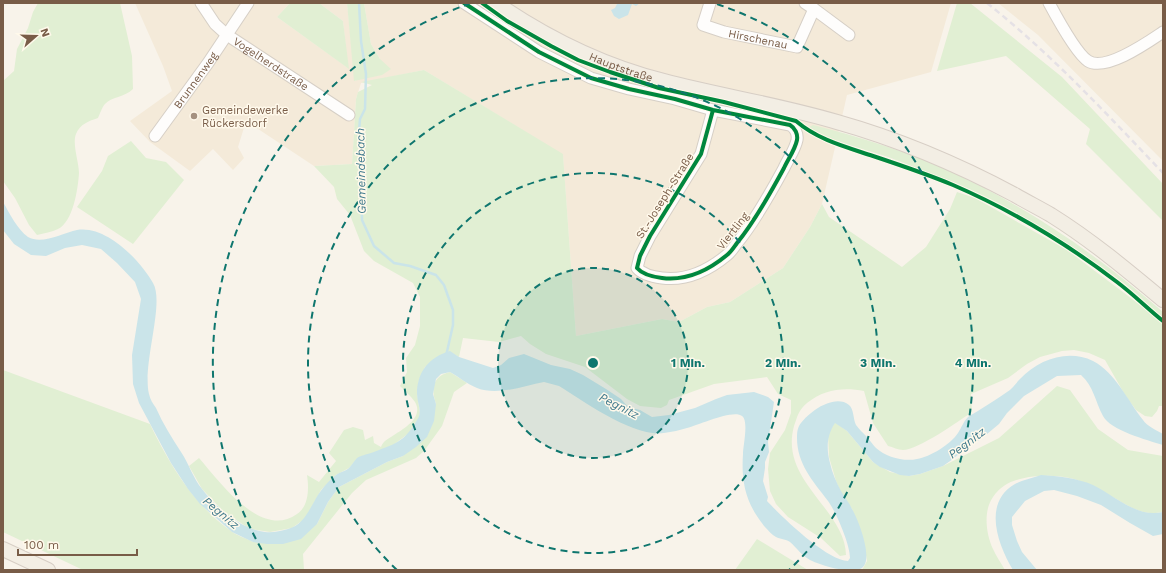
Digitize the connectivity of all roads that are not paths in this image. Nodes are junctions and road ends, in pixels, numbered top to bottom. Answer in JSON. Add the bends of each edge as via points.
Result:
{"nodes":[{"id":1,"x":201,"y":3,"type":"edge"},
{"id":2,"x":248,"y":3,"type":"edge"},
{"id":3,"x":464,"y":3,"type":"edge"},
{"id":4,"x":496,"y":3,"type":"edge"},
{"id":5,"x":710,"y":3,"type":"edge"},
{"id":6,"x":805,"y":3,"type":"edge"},
{"id":7,"x":1049,"y":3,"type":"edge"},
{"id":8,"x":814,"y":9,"type":"junction"},
{"id":9,"x":1163,"y":32,"type":"edge"},
{"id":10,"x":849,"y":35,"type":"dead end"},
{"id":11,"x":227,"y":36,"type":"junction"},
{"id":12,"x":713,"y":110,"type":"junction"},
{"id":13,"x":349,"y":115,"type":"dead end"},
{"id":14,"x":155,"y":136,"type":"dead end"},
{"id":15,"x":638,"y":268,"type":"joint"},
{"id":16,"x":1163,"y":300,"type":"edge"},
{"id":17,"x":3,"y":549,"type":"edge"},
{"id":18,"x":48,"y":570,"type":"edge"}],
"edges":[{"from":1,"to":11,"type":"street","name":"Vogelherdstraße","via":[[214,24]]},
{"from":2,"to":11,"type":"street","name":"Brunnenweg"},
{"from":3,"to":12,"type":"street","via":[[539,52],[591,78]]},
{"from":4,"to":16,"type":"main road","name":"Hauptstraße","via":[[553,38],[606,62],[662,81],[838,122],[910,145],[956,165],[1051,215],[1114,260]]},
{"from":5,"to":8,"type":"street","name":"Hirschenau","via":[[703,25],[724,32],[797,47]]},
{"from":6,"to":8,"type":"street"},
{"from":7,"to":9,"type":"street","via":[[1077,49],[1093,63],[1104,63],[1129,53]]},
{"from":8,"to":10,"type":"street"},
{"from":11,"to":13,"type":"street","name":"Vogelherdstraße"},
{"from":11,"to":14,"type":"street","name":"Brunnenweg"},
{"from":12,"to":15,"type":"street","name":"St.-Joseph-Straße","via":[[701,154],[650,236],[640,256]]},
{"from":12,"to":15,"type":"street","name":"Viertling","via":[[790,125],[794,127],[797,141],[745,233],[728,254],[694,275],[683,278],[659,278],[641,272]]},
{"from":17,"to":18,"type":"main road"}]}
